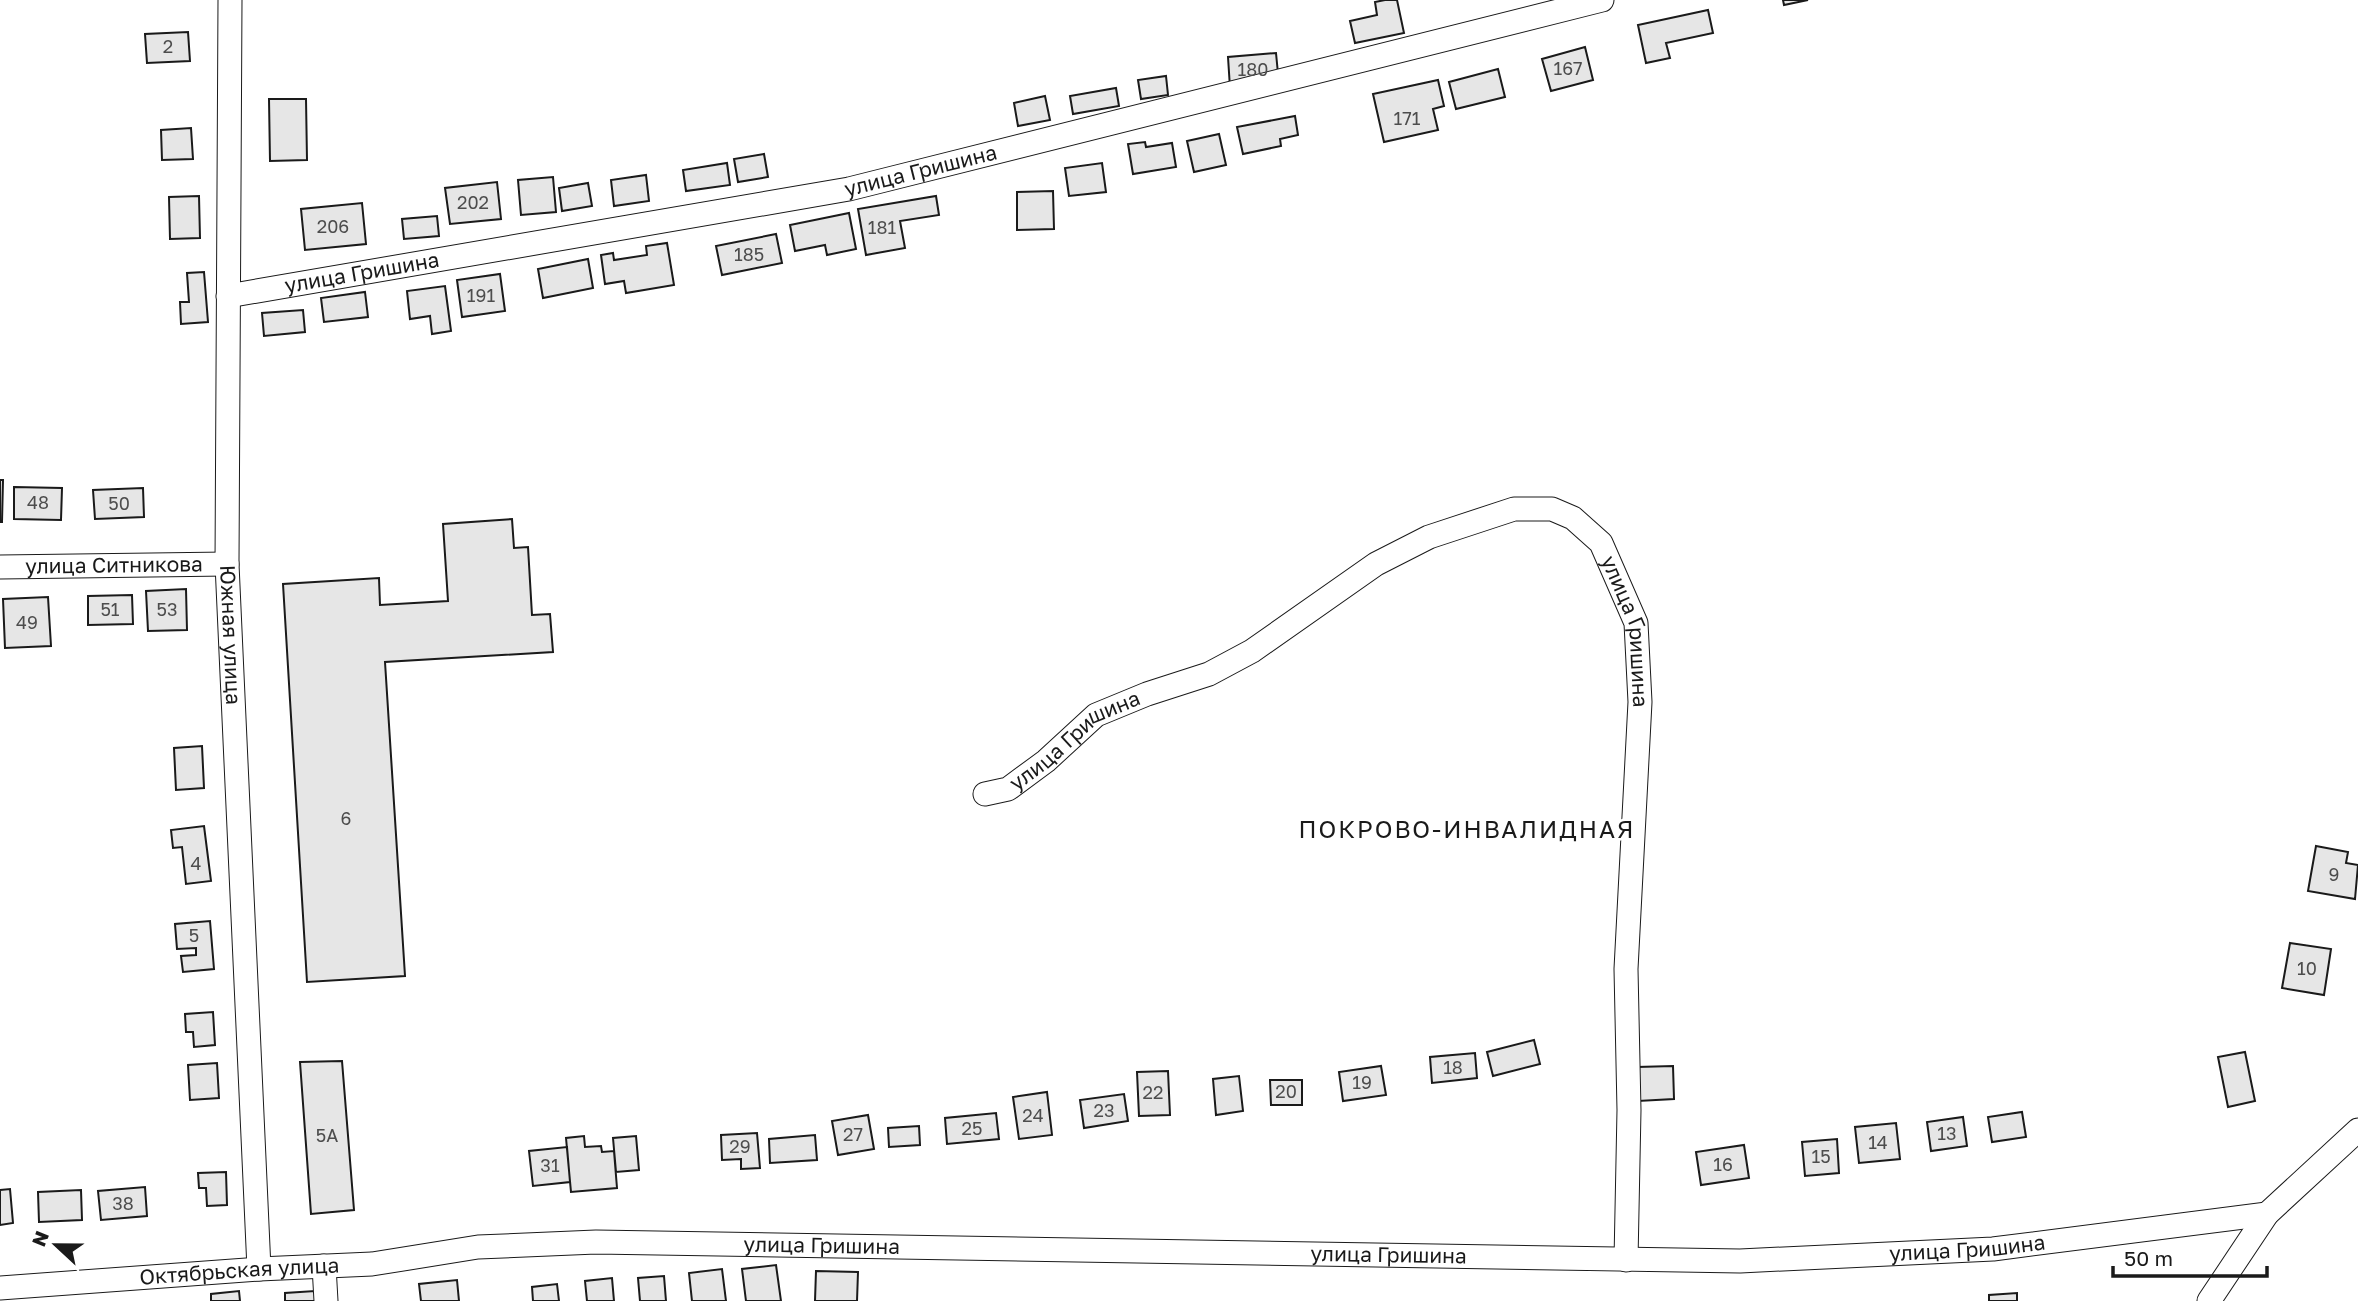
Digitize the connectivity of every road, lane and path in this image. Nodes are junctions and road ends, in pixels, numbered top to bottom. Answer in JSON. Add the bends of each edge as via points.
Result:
{"nodes":[{"id":1,"x":230,"y":0,"type":"edge"},
{"id":2,"x":1602,"y":0,"type":"edge"},
{"id":3,"x":228,"y":296,"type":"junction"},
{"id":4,"x":227,"y":564,"type":"junction"},
{"id":5,"x":0,"y":567,"type":"edge"},
{"id":6,"x":985,"y":794,"type":"dead end"},
{"id":7,"x":2358,"y":1130,"type":"edge"},
{"id":8,"x":2267,"y":1214,"type":"junction"},
{"id":9,"x":478,"y":1247,"type":"joint"},
{"id":10,"x":1626,"y":1259,"type":"junction"},
{"id":11,"x":324,"y":1266,"type":"junction"},
{"id":12,"x":259,"y":1269,"type":"junction"},
{"id":13,"x":0,"y":1288,"type":"edge"},
{"id":14,"x":326,"y":1301,"type":"edge"},
{"id":15,"x":2209,"y":1301,"type":"edge"}],
"edges":[{"from":1,"to":3,"type":"street","name":"Южная улица"},
{"from":2,"to":3,"type":"street","name":"улица Гришина","via":[[849,190]]},
{"from":3,"to":4,"type":"street","name":"Южная улица"},
{"from":4,"to":5,"type":"street","name":"улица Ситникова"},
{"from":4,"to":12,"type":"street","name":"Южная улица"},
{"from":6,"to":10,"type":"street","name":"улица Гришина","via":[[1008,789],[1096,715],[1209,674],[1252,651],[1376,564],[1429,537],[1514,509],[1552,509],[1573,519],[1601,543],[1636,623],[1640,702],[1626,969]]},
{"from":7,"to":8,"type":"street"},
{"from":8,"to":10,"type":"street","name":"улица Гришина","via":[[1993,1249],[1740,1261]]},
{"from":8,"to":15,"type":"street"},
{"from":9,"to":10,"type":"street","name":"улица Гришина","via":[[596,1242]]},
{"from":9,"to":11,"type":"street","name":"Октябрьская улица","via":[[372,1264]]},
{"from":11,"to":12,"type":"street","name":"Октябрьская улица"},
{"from":11,"to":14,"type":"street"},
{"from":12,"to":13,"type":"street","name":"Октябрьская улица"}]}
